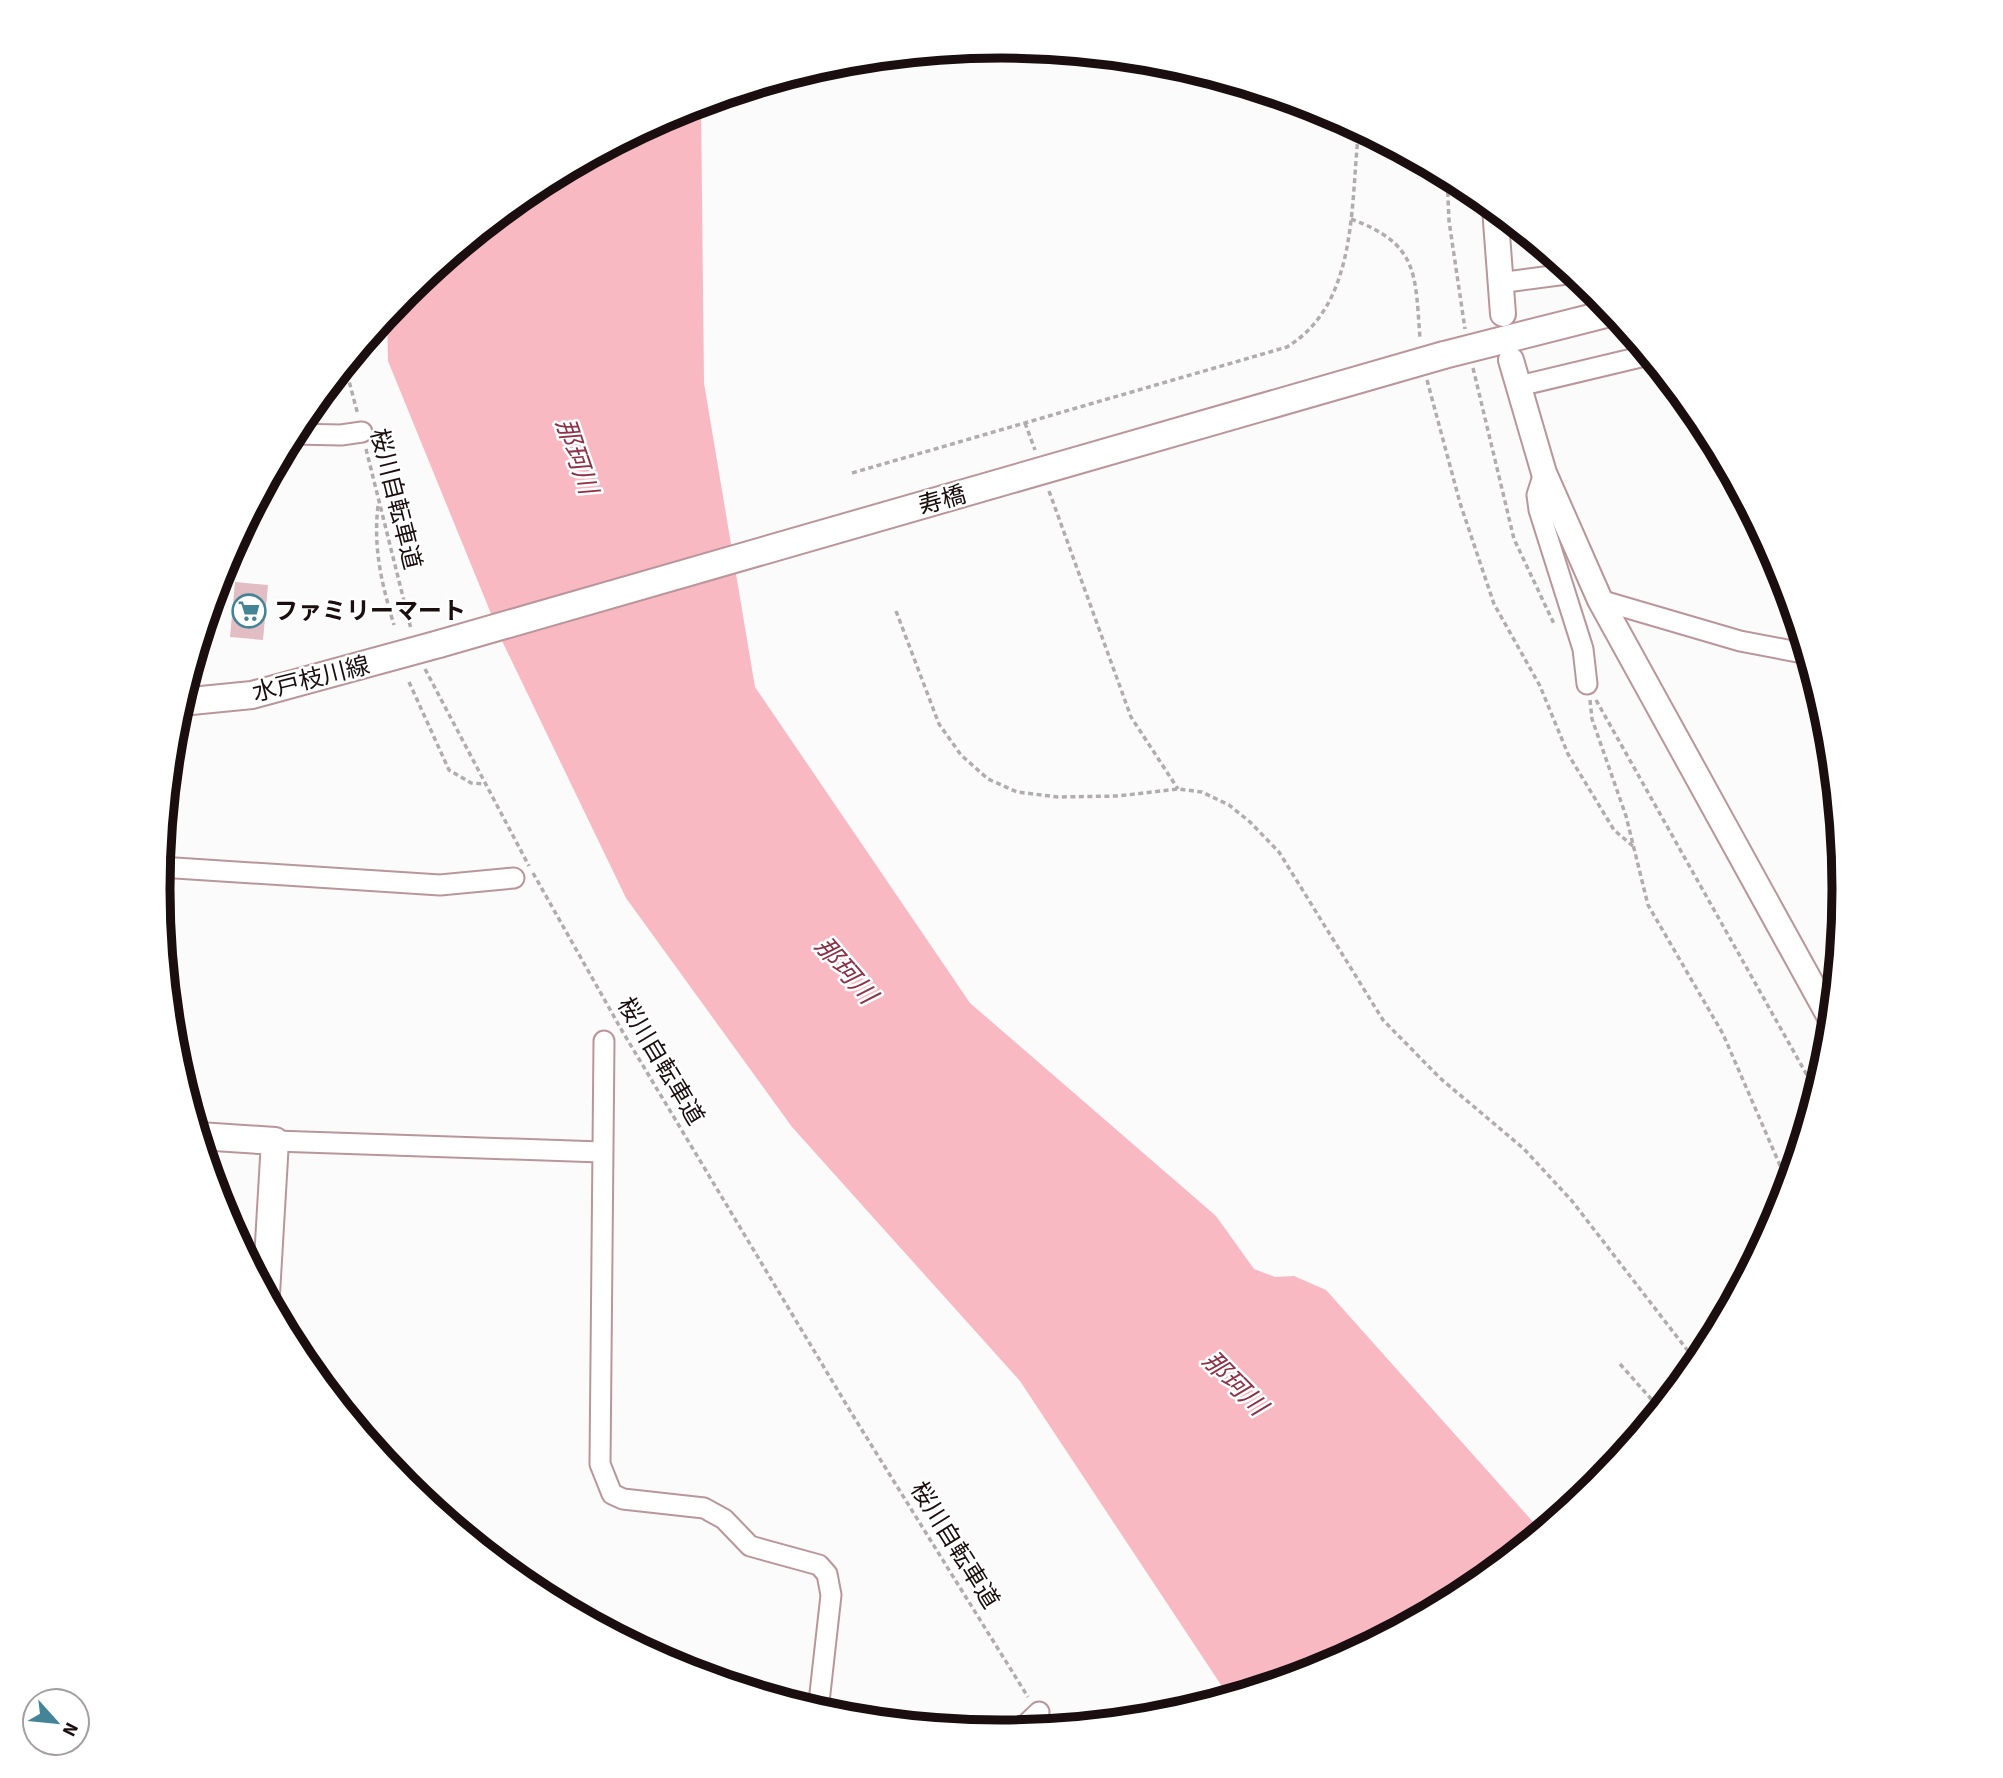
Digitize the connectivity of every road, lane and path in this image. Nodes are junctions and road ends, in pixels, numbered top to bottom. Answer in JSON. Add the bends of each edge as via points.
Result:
{"nodes":[{"id":1,"x":1358,"y":138,"type":"edge"},
{"id":2,"x":1351,"y":219,"type":"junction"},
{"id":3,"x":1496,"y":221,"type":"edge"},
{"id":4,"x":1561,"y":275,"type":"edge"},
{"id":5,"x":1499,"y":283,"type":"junction"},
{"id":6,"x":1503,"y":314,"type":"dead end"},
{"id":7,"x":1602,"y":315,"type":"edge"},
{"id":8,"x":1640,"y":357,"type":"edge"},
{"id":9,"x":1431,"y":359,"type":"junction"},
{"id":10,"x":1511,"y":360,"type":"dead end"},
{"id":11,"x":348,"y":376,"type":"edge"},
{"id":12,"x":1519,"y":386,"type":"junction"},
{"id":13,"x":1025,"y":423,"type":"junction"},
{"id":14,"x":362,"y":432,"type":"junction"},
{"id":15,"x":306,"y":434,"type":"edge"},
{"id":16,"x":1039,"y":462,"type":"dead end"},
{"id":17,"x":852,"y":473,"type":"dead end"},
{"id":18,"x":1544,"y":473,"type":"junction"},
{"id":19,"x":1048,"y":488,"type":"dead end"},
{"id":20,"x":378,"y":504,"type":"junction"},
{"id":21,"x":1600,"y":600,"type":"junction"},
{"id":22,"x":896,"y":611,"type":"dead end"},
{"id":23,"x":394,"y":625,"type":"dead end"},
{"id":24,"x":429,"y":648,"type":"junction"},
{"id":25,"x":1798,"y":652,"type":"edge"},
{"id":26,"x":409,"y":682,"type":"dead end"},
{"id":27,"x":1587,"y":684,"type":"joint"},
{"id":28,"x":192,"y":701,"type":"edge"},
{"id":29,"x":485,"y":784,"type":"junction"},
{"id":30,"x":1178,"y":789,"type":"junction"},
{"id":31,"x":1634,"y":847,"type":"junction"},
{"id":32,"x":171,"y":868,"type":"edge"},
{"id":33,"x":514,"y":878,"type":"dead end"},
{"id":34,"x":1824,"y":1007,"type":"edge"},
{"id":35,"x":604,"y":1041,"type":"dead end"},
{"id":36,"x":208,"y":1137,"type":"edge"},
{"id":37,"x":275,"y":1142,"type":"junction"},
{"id":38,"x":601,"y":1153,"type":"junction"},
{"id":39,"x":1782,"y":1173,"type":"edge"},
{"id":40,"x":267,"y":1277,"type":"edge"},
{"id":41,"x":1691,"y":1354,"type":"edge"},
{"id":42,"x":1619,"y":1364,"type":"dead end"},
{"id":43,"x":1654,"y":1403,"type":"edge"},
{"id":44,"x":819,"y":1700,"type":"edge"},
{"id":45,"x":1037,"y":1719,"type":"edge"}],
"edges":[{"from":1,"to":2,"type":"path"},
{"from":2,"to":9,"type":"path","via":[[1373,227],[1409,258]]},
{"from":2,"to":13,"type":"path","via":[[1338,281],[1329,305],[1308,334],[1287,347]]},
{"from":3,"to":5,"type":"street"},
{"from":4,"to":5,"type":"street"},
{"from":5,"to":6,"type":"street"},
{"from":7,"to":9,"type":"main road"},
{"from":8,"to":12,"type":"street"},
{"from":9,"to":24,"type":"main road","name":"寿橋","bridge":true},
{"from":9,"to":31,"type":"path","via":[[1460,503],[1494,604],[1540,686],[1568,754],[1614,830]]},
{"from":10,"to":12,"type":"street"},
{"from":11,"to":14,"type":"path","name":"桜川自転車道"},
{"from":12,"to":18,"type":"street"},
{"from":13,"to":16,"type":"path"},
{"from":13,"to":17,"type":"path"},
{"from":14,"to":15,"type":"street"},
{"from":14,"to":20,"type":"path","name":"桜川自転車道"},
{"from":18,"to":21,"type":"street"},
{"from":18,"to":27,"type":"street","via":[[1537,495],[1539,510],[1583,649]]},
{"from":19,"to":30,"type":"path","via":[[1131,717]]},
{"from":20,"to":23,"type":"path","via":[[374,534]]},
{"from":20,"to":24,"type":"path","name":"桜川自転車道"},
{"from":21,"to":25,"type":"street","via":[[1740,641]]},
{"from":21,"to":34,"type":"street"},
{"from":22,"to":30,"type":"path","via":[[939,724],[961,755],[988,779],[1017,792],[1058,797]]},
{"from":24,"to":28,"type":"main road","name":"水戸枝川線","via":[[252,695]]},
{"from":24,"to":29,"type":"path","name":"桜川自転車道"},
{"from":26,"to":29,"type":"path","via":[[449,770],[471,783]]},
{"from":27,"to":31,"type":"path","via":[[1592,719]]},
{"from":29,"to":45,"type":"path","name":"桜川自転車道","via":[[621,1029]]},
{"from":30,"to":41,"type":"path","via":[[1202,792],[1229,805],[1279,852],[1383,1020],[1440,1078],[1524,1149],[1572,1201]]},
{"from":31,"to":39,"type":"path","via":[[1648,905],[1723,1034]]},
{"from":32,"to":33,"type":"street","via":[[440,885]]},
{"from":35,"to":38,"type":"street"},
{"from":36,"to":37,"type":"main road"},
{"from":37,"to":38,"type":"street"},
{"from":37,"to":40,"type":"main road"},
{"from":38,"to":44,"type":"street","via":[[600,1464],[612,1494],[704,1508],[724,1519],[750,1546],[819,1565],[827,1574],[831,1595]]},
{"from":42,"to":43,"type":"path"}]}
